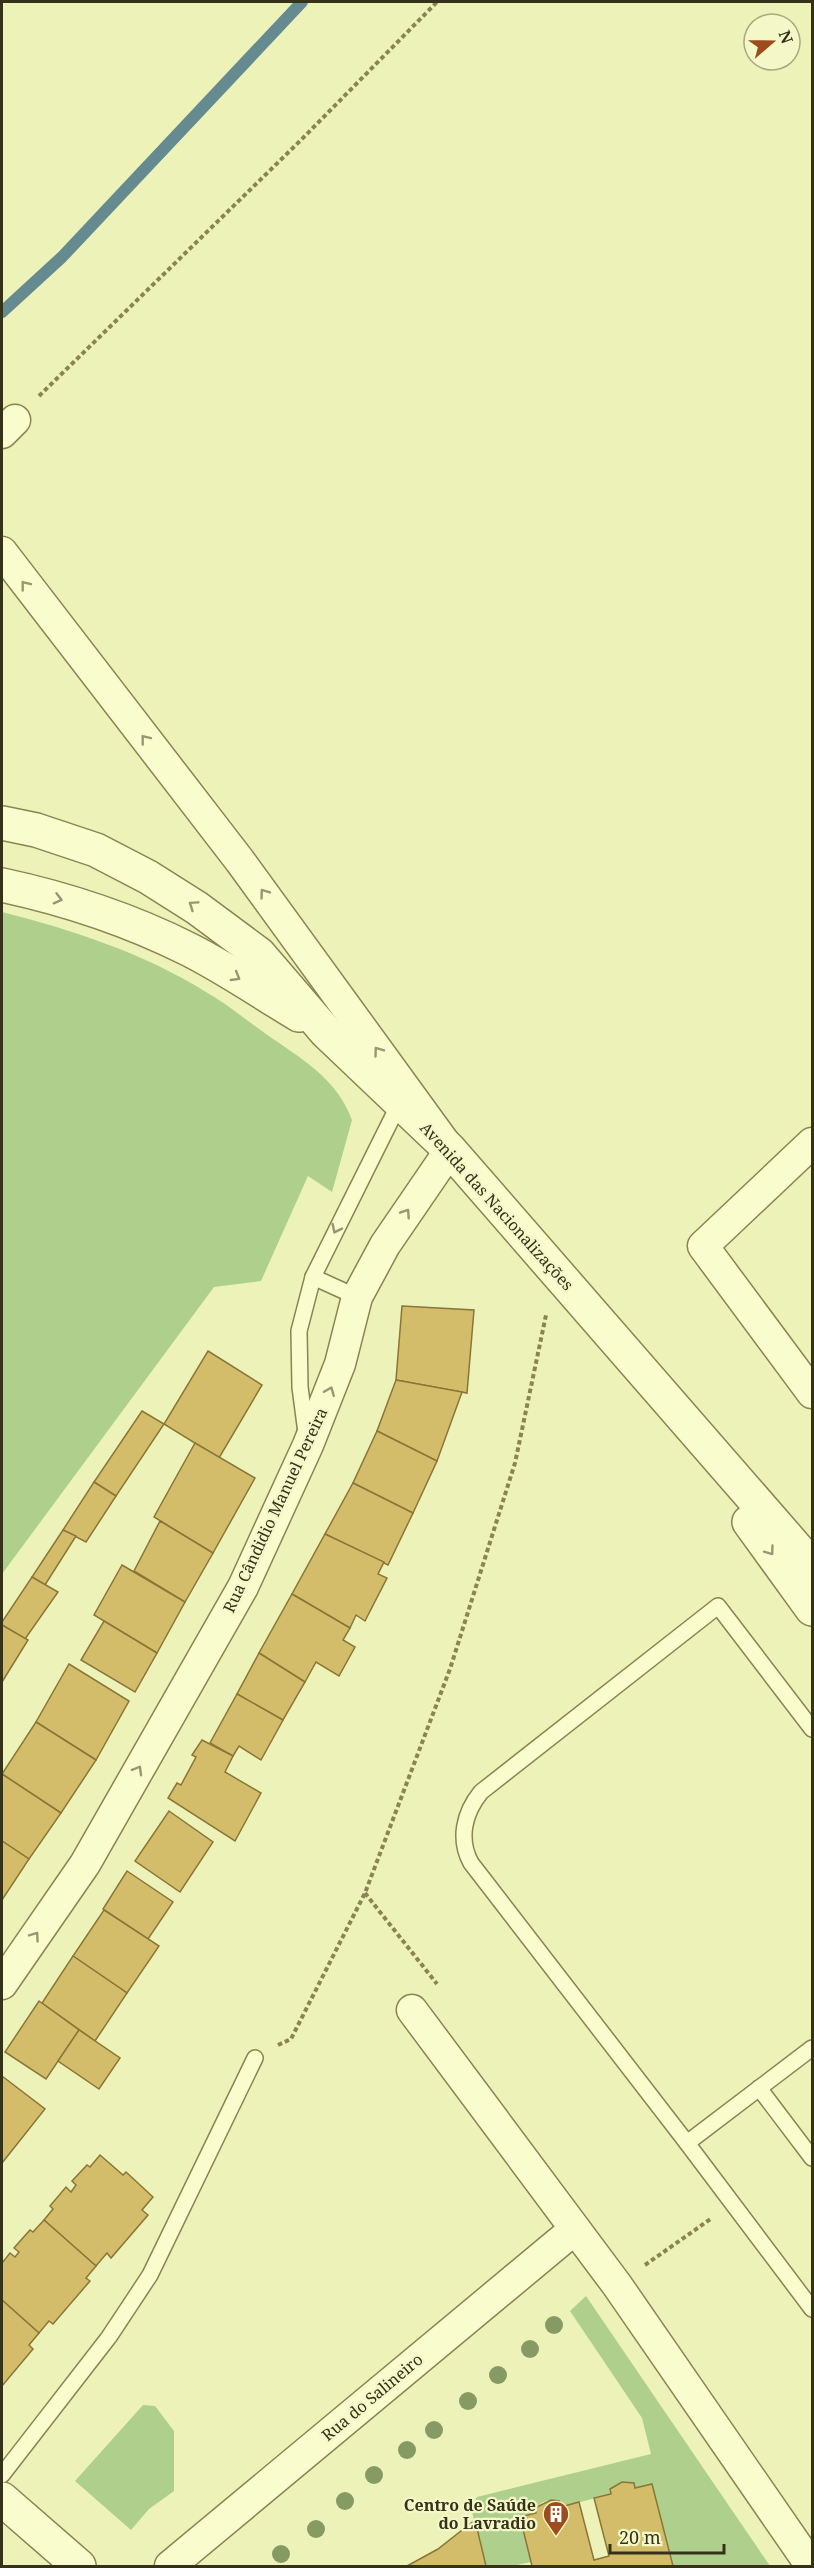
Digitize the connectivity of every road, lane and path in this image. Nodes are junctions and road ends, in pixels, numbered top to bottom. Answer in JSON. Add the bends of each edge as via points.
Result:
{"nodes":[{"id":1,"x":437,"y":2,"type":"edge"},
{"id":2,"x":8,"y":426,"type":"edge"},
{"id":3,"x":2,"y":552,"type":"edge"},
{"id":4,"x":2,"y":823,"type":"edge"},
{"id":5,"x":2,"y":885,"type":"edge"},
{"id":6,"x":326,"y":1032,"type":"junction"},
{"id":7,"x":400,"y":1102,"type":"junction"},
{"id":8,"x":813,"y":1143,"type":"edge"},
{"id":9,"x":450,"y":1150,"type":"junction"},
{"id":10,"x":556,"y":1270,"type":"junction"},
{"id":11,"x":313,"y":1277,"type":"junction"},
{"id":12,"x":357,"y":1297,"type":"junction"},
{"id":13,"x":612,"y":1334,"type":"junction"},
{"id":14,"x":813,"y":1393,"type":"edge"},
{"id":15,"x":308,"y":1445,"type":"junction"},
{"id":16,"x":813,"y":1566,"type":"edge"},
{"id":17,"x":813,"y":1609,"type":"edge"},
{"id":18,"x":813,"y":1729,"type":"edge"},
{"id":19,"x":365,"y":1893,"type":"junction"},
{"id":20,"x":2,"y":1983,"type":"edge"},
{"id":21,"x":412,"y":2010,"type":"joint"},
{"id":22,"x":813,"y":2048,"type":"edge"},
{"id":23,"x":255,"y":2058,"type":"joint"},
{"id":24,"x":759,"y":2088,"type":"junction"},
{"id":25,"x":687,"y":2143,"type":"junction"},
{"id":26,"x":813,"y":2158,"type":"edge"},
{"id":27,"x":733,"y":2203,"type":"junction"},
{"id":28,"x":575,"y":2229,"type":"junction"},
{"id":29,"x":617,"y":2285,"type":"junction"},
{"id":30,"x":813,"y":2309,"type":"edge"},
{"id":31,"x":2,"y":2475,"type":"edge"},
{"id":32,"x":2,"y":2499,"type":"edge"},
{"id":33,"x":79,"y":2566,"type":"edge"},
{"id":34,"x":170,"y":2566,"type":"edge"},
{"id":35,"x":811,"y":2566,"type":"edge"}],
"edges":[{"from":1,"to":2,"type":"path"},
{"from":9,"to":3,"type":"street","one_way":true,"via":[[240,861]]},
{"from":6,"to":4,"type":"street","name":"Avenida das Nacionalizações","one_way":true,"via":[[259,954],[197,908],[96,850]]},
{"from":5,"to":6,"type":"street","name":"Avenida das Nacionalizações","one_way":true,"via":[[86,906],[180,945]]},
{"from":6,"to":7,"type":"street","name":"Avenida das Nacionalizações"},
{"from":7,"to":9,"type":"street","name":"Avenida das Nacionalizações"},
{"from":7,"to":11,"type":"lane","one_way":true},
{"from":8,"to":14,"type":"street","via":[[703,1246]]},
{"from":9,"to":10,"type":"street","name":"Avenida das Nacionalizações"},
{"from":12,"to":9,"type":"street","name":"Rua Cândidio Manuel Pereira","one_way":true,"via":[[385,1245]]},
{"from":10,"to":13,"type":"street","name":"Avenida das Nacionalizações"},
{"from":10,"to":19,"type":"path","via":[[515,1463],[450,1669]]},
{"from":11,"to":12,"type":"lane"},
{"from":11,"to":15,"type":"lane","via":[[299,1331],[300,1387]]},
{"from":15,"to":12,"type":"street","name":"Rua Cândidio Manuel Pereira","one_way":true,"via":[[340,1364]]},
{"from":13,"to":16,"type":"street","name":"Avenida das Nacionalizações"},
{"from":13,"to":17,"type":"street","name":"Avenida das Nacionalizações","one_way":true},
{"from":20,"to":15,"type":"street","name":"Rua Cândidio Manuel Pereira","one_way":true,"via":[[85,1864],[243,1587]]},
{"from":18,"to":25,"type":"lane","via":[[718,1606],[481,1792],[467,1814],[463,1842],[471,1863]]},
{"from":19,"to":21,"type":"path","via":[[440,1988]]},
{"from":19,"to":23,"type":"path","via":[[291,2038]]},
{"from":21,"to":28,"type":"street"},
{"from":22,"to":24,"type":"lane"},
{"from":23,"to":31,"type":"lane","via":[[150,2275],[109,2337]]},
{"from":24,"to":25,"type":"lane"},
{"from":24,"to":26,"type":"lane"},
{"from":25,"to":27,"type":"lane"},
{"from":27,"to":29,"type":"path"},
{"from":27,"to":30,"type":"lane"},
{"from":28,"to":29,"type":"street"},
{"from":28,"to":34,"type":"street","name":"Rua do Salineiro"},
{"from":29,"to":35,"type":"street"},
{"from":32,"to":33,"type":"street"}]}
